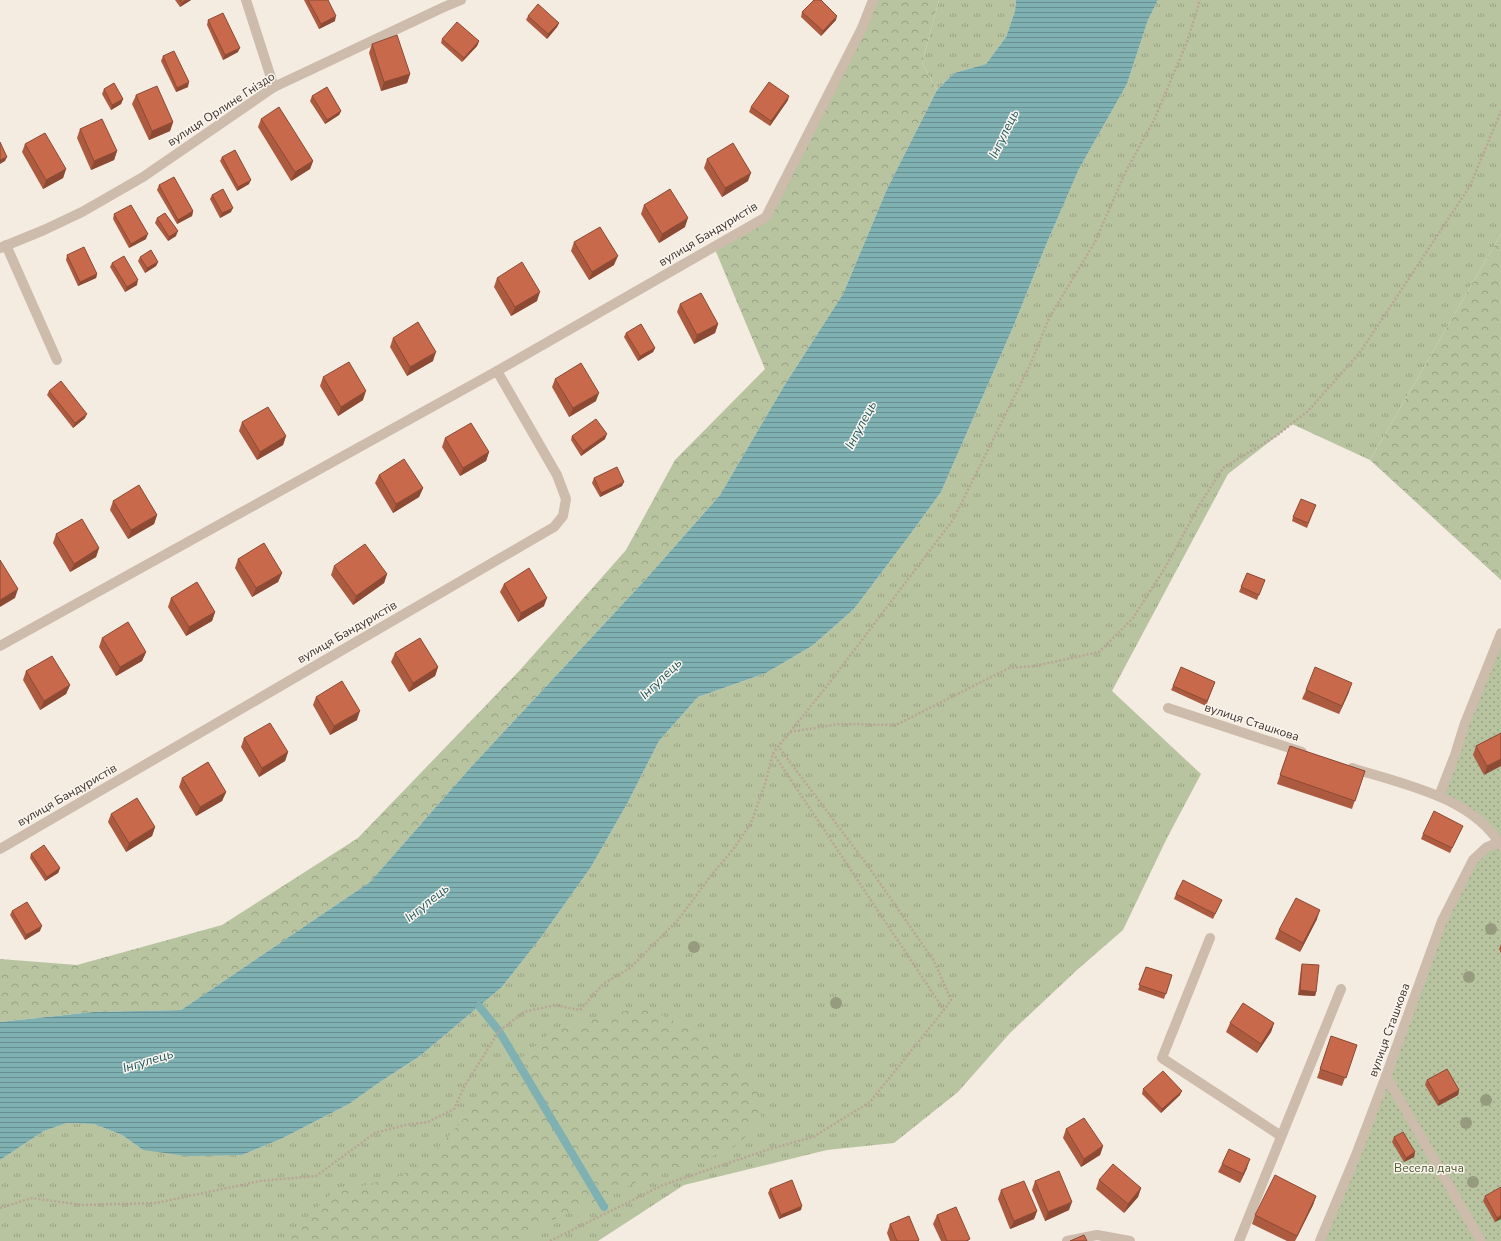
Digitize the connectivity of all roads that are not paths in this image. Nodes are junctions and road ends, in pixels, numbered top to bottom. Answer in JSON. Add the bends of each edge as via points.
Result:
{"nodes":[{"id":1,"x":246,"y":0,"type":"edge"},
{"id":2,"x":461,"y":0,"type":"edge"},
{"id":3,"x":873,"y":0,"type":"edge"},
{"id":4,"x":274,"y":87,"type":"junction"},
{"id":5,"x":3,"y":247,"type":"edge"},
{"id":6,"x":57,"y":360,"type":"dead end"},
{"id":7,"x":496,"y":371,"type":"junction"},
{"id":8,"x":1501,"y":632,"type":"edge"},
{"id":9,"x":0,"y":646,"type":"edge"},
{"id":10,"x":1168,"y":708,"type":"dead end"},
{"id":11,"x":1315,"y":756,"type":"edge"},
{"id":12,"x":1345,"y":766,"type":"edge"},
{"id":13,"x":1439,"y":796,"type":"junction"},
{"id":14,"x":1500,"y":844,"type":"edge"},
{"id":15,"x":0,"y":849,"type":"edge"},
{"id":16,"x":1210,"y":938,"type":"dead end"},
{"id":17,"x":1340,"y":989,"type":"dead end"},
{"id":18,"x":1386,"y":1076,"type":"junction"},
{"id":19,"x":1281,"y":1136,"type":"junction"},
{"id":20,"x":1066,"y":1241,"type":"edge"},
{"id":21,"x":1130,"y":1241,"type":"edge"},
{"id":22,"x":1239,"y":1241,"type":"edge"},
{"id":23,"x":1320,"y":1241,"type":"edge"},
{"id":24,"x":1481,"y":1241,"type":"edge"}],
"edges":[{"from":1,"to":4,"type":"street"},
{"from":2,"to":4,"type":"street","name":"вулиця Орлине Гніздо"},
{"from":3,"to":7,"type":"street","name":"вулиця Бандуристів","via":[[862,28],[766,217]]},
{"from":4,"to":5,"type":"street","name":"вулиця Орлине Гніздо","via":[[143,177],[82,212]]},
{"from":5,"to":6,"type":"street"},
{"from":7,"to":9,"type":"street","name":"вулиця Бандуристів"},
{"from":7,"to":15,"type":"street","name":"вулиця Бандуристів","via":[[557,475],[566,500],[563,516],[554,527]]},
{"from":8,"to":13,"type":"street"},
{"from":10,"to":11,"type":"street","name":"вулиця Сташкова"},
{"from":12,"to":13,"type":"street","name":"вулиця Сташкова"},
{"from":13,"to":14,"type":"street","name":"вулиця Сташкова","via":[[1478,818]]},
{"from":14,"to":18,"type":"street","name":"вулиця Сташкова","via":[[1486,847],[1472,860],[1442,921]]},
{"from":16,"to":19,"type":"street","via":[[1162,1058]]},
{"from":17,"to":19,"type":"street"},
{"from":18,"to":23,"type":"street","name":"вулиця Сташкова"},
{"from":18,"to":24,"type":"street"},
{"from":19,"to":22,"type":"street"},
{"from":20,"to":21,"type":"street","via":[[1097,1235]]}]}
